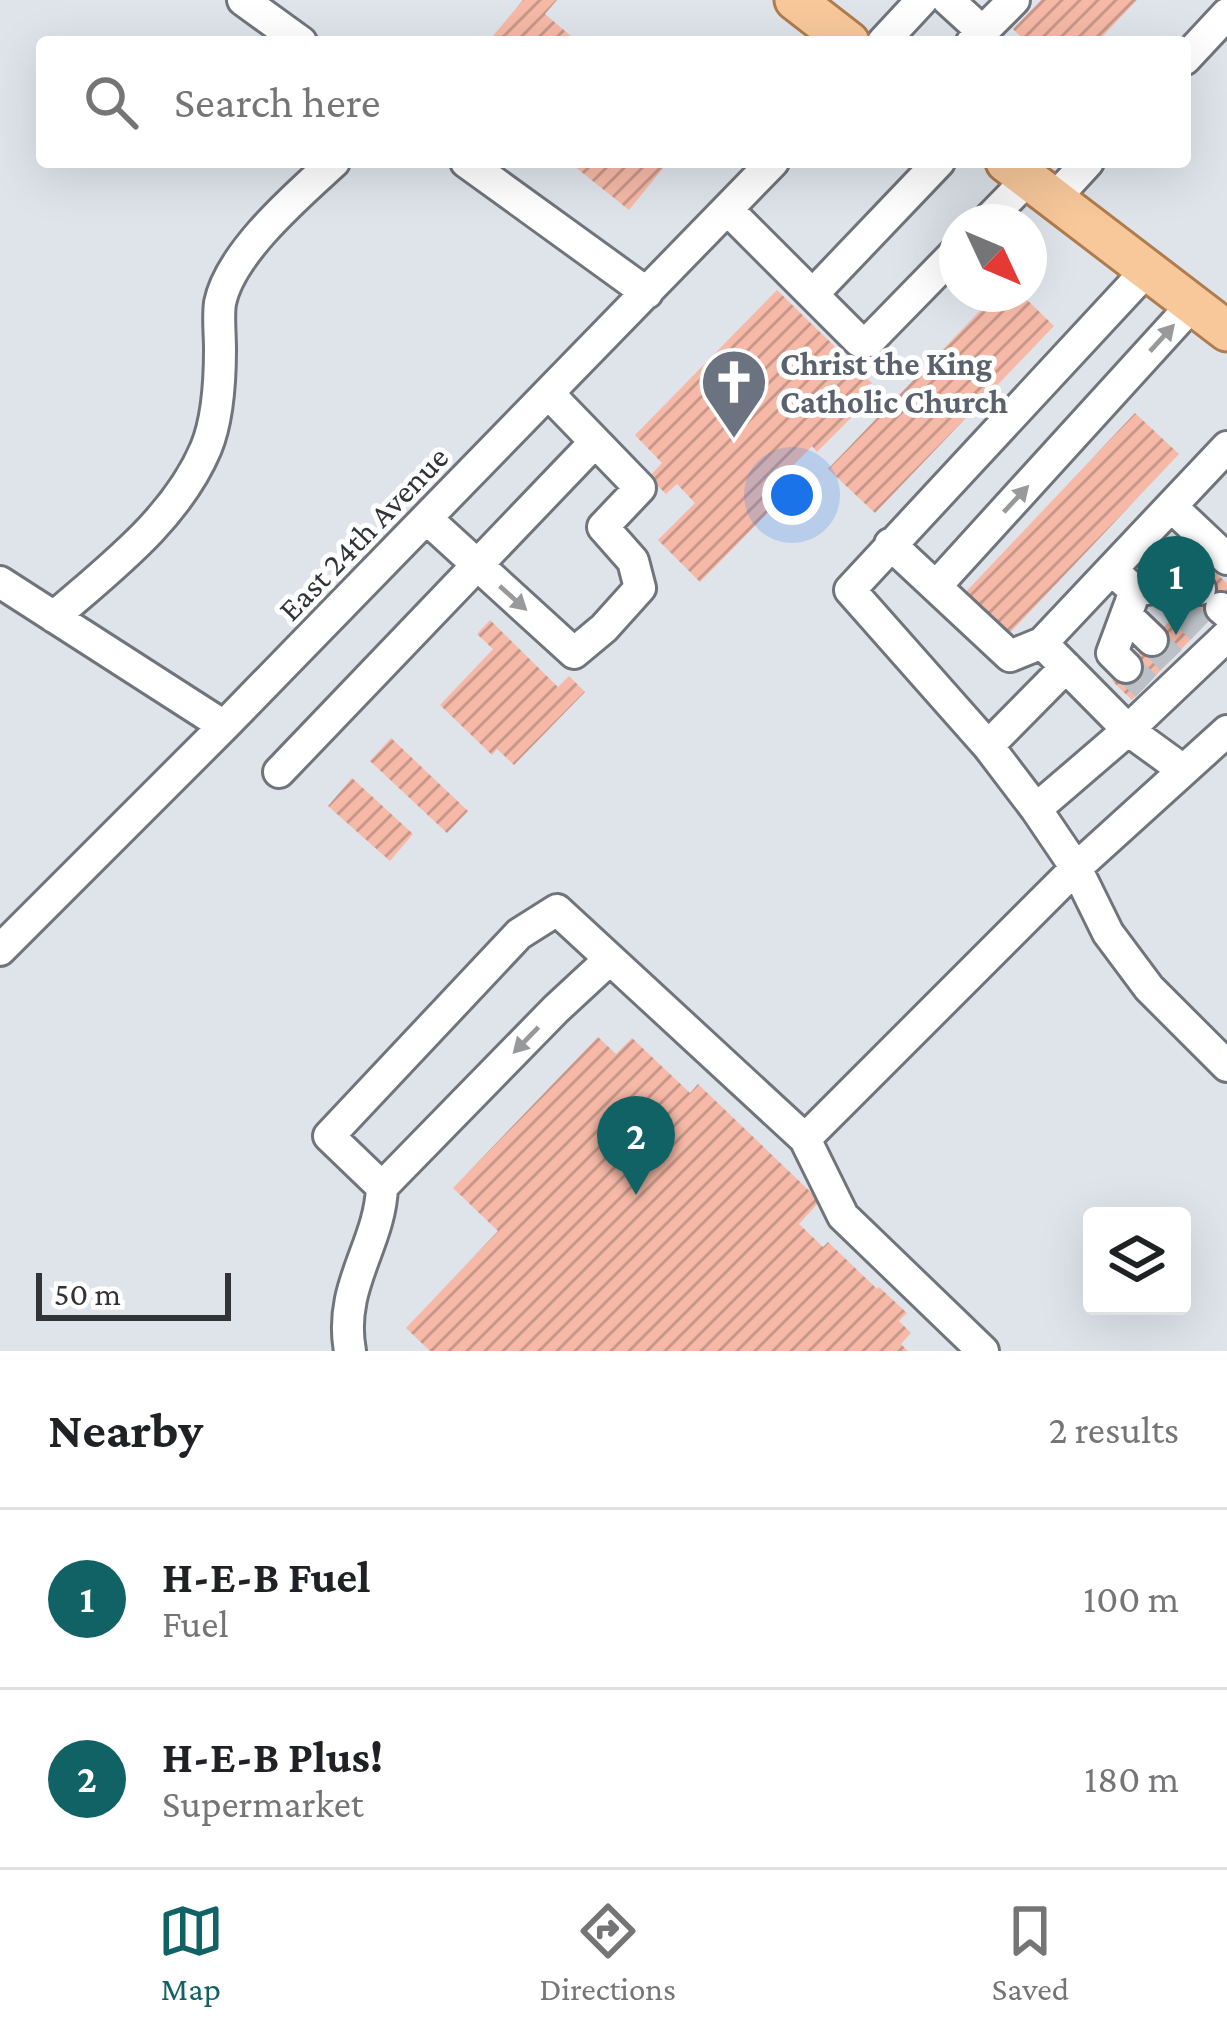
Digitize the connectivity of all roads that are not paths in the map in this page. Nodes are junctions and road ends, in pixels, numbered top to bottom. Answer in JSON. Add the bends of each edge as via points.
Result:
{"nodes":[{"id":1,"x":243,"y":0,"type":"edge"},
{"id":2,"x":795,"y":0,"type":"edge"},
{"id":3,"x":922,"y":0,"type":"edge"},
{"id":4,"x":948,"y":0,"type":"edge"},
{"id":5,"x":1014,"y":0,"type":"edge"},
{"id":6,"x":1227,"y":14,"type":"edge"},
{"id":7,"x":293,"y":36,"type":"edge"},
{"id":8,"x":841,"y":36,"type":"edge"},
{"id":9,"x":889,"y":36,"type":"edge"},
{"id":10,"x":977,"y":36,"type":"edge"},
{"id":11,"x":979,"y":36,"type":"edge"},
{"id":12,"x":1191,"y":53,"type":"edge"},
{"id":13,"x":327,"y":168,"type":"edge"},
{"id":14,"x":474,"y":168,"type":"edge"},
{"id":15,"x":766,"y":168,"type":"edge"},
{"id":16,"x":933,"y":168,"type":"edge"},
{"id":17,"x":1069,"y":168,"type":"edge"},
{"id":18,"x":1030,"y":180,"type":"edge"},
{"id":19,"x":1005,"y":204,"type":"edge"},
{"id":20,"x":728,"y":210,"type":"junction"},
{"id":21,"x":939,"y":269,"type":"edge"},
{"id":22,"x":1147,"y":270,"type":"junction"},
{"id":23,"x":647,"y":293,"type":"junction"},
{"id":24,"x":813,"y":294,"type":"junction"},
{"id":25,"x":1192,"y":304,"type":"junction"},
{"id":26,"x":1227,"y":332,"type":"edge"},
{"id":27,"x":549,"y":394,"type":"junction"},
{"id":28,"x":595,"y":442,"type":"junction"},
{"id":29,"x":1227,"y":447,"type":"edge"},
{"id":30,"x":1227,"y":481,"type":"edge"},
{"id":31,"x":1179,"y":513,"type":"junction"},
{"id":32,"x":427,"y":519,"type":"junction"},
{"id":33,"x":890,"y":544,"type":"junction"},
{"id":34,"x":1227,"y":559,"type":"edge"},
{"id":35,"x":476,"y":565,"type":"junction"},
{"id":36,"x":0,"y":582,"type":"edge"},
{"id":37,"x":937,"y":585,"type":"junction"},
{"id":38,"x":1132,"y":591,"type":"junction"},
{"id":39,"x":54,"y":617,"type":"junction"},
{"id":40,"x":1210,"y":619,"type":"edge"},
{"id":41,"x":1042,"y":643,"type":"junction"},
{"id":42,"x":1169,"y":658,"type":"junction"},
{"id":43,"x":1066,"y":667,"type":"junction"},
{"id":44,"x":1144,"y":684,"type":"junction"},
{"id":45,"x":224,"y":726,"type":"junction"},
{"id":46,"x":1127,"y":730,"type":"junction"},
{"id":47,"x":1227,"y":731,"type":"edge"},
{"id":48,"x":988,"y":746,"type":"junction"},
{"id":49,"x":1183,"y":770,"type":"junction"},
{"id":50,"x":279,"y":772,"type":"dead end"},
{"id":51,"x":1036,"y":809,"type":"junction"},
{"id":52,"x":1076,"y":868,"type":"junction"},
{"id":53,"x":0,"y":950,"type":"edge"},
{"id":54,"x":610,"y":959,"type":"junction"},
{"id":55,"x":1227,"y":1066,"type":"edge"},
{"id":56,"x":805,"y":1139,"type":"junction"},
{"id":57,"x":382,"y":1187,"type":"junction"},
{"id":58,"x":350,"y":1351,"type":"edge"},
{"id":59,"x":983,"y":1351,"type":"edge"}],
"edges":[{"from":1,"to":7,"type":"street"},
{"from":2,"to":8,"type":"main road"},
{"from":3,"to":9,"type":"street"},
{"from":4,"to":10,"type":"street"},
{"from":5,"to":11,"type":"street"},
{"from":6,"to":12,"type":"street"},
{"from":13,"to":39,"type":"street","via":[[235,267],[220,303],[220,379],[208,446],[183,491],[143,539]]},
{"from":14,"to":23,"type":"street"},
{"from":15,"to":20,"type":"street","name":"East 24th Avenue"},
{"from":16,"to":24,"type":"street"},
{"from":17,"to":18,"type":"street"},
{"from":18,"to":19,"type":"street"},
{"from":18,"to":22,"type":"main road"},
{"from":20,"to":23,"type":"street","name":"East 24th Avenue"},
{"from":20,"to":24,"type":"street"},
{"from":21,"to":24,"type":"street","via":[[869,340],[859,341]]},
{"from":22,"to":25,"type":"main road"},
{"from":22,"to":33,"type":"street"},
{"from":23,"to":27,"type":"street","name":"East 24th Avenue"},
{"from":25,"to":26,"type":"main road"},
{"from":37,"to":25,"type":"street","one_way":true},
{"from":27,"to":28,"type":"street"},
{"from":27,"to":32,"type":"street","name":"East 24th Avenue"},
{"from":28,"to":35,"type":"street"},
{"from":35,"to":28,"type":"street","one_way":true,"via":[[574,653],[604,628],[640,588],[633,561],[603,527],[640,488]]},
{"from":29,"to":31,"type":"street"},
{"from":30,"to":31,"type":"street"},
{"from":31,"to":34,"type":"street"},
{"from":31,"to":38,"type":"street"},
{"from":32,"to":35,"type":"street"},
{"from":32,"to":45,"type":"street","name":"East 24th Avenue"},
{"from":33,"to":37,"type":"street"},
{"from":33,"to":48,"type":"street","via":[[850,590]]},
{"from":35,"to":50,"type":"street"},
{"from":36,"to":39,"type":"street"},
{"from":37,"to":41,"type":"street","via":[[1010,656]]},
{"from":38,"to":40,"type":"street","via":[[1192,581]]},
{"from":38,"to":41,"type":"street"},
{"from":38,"to":42,"type":"street"},
{"from":38,"to":44,"type":"street","via":[[1112,653]]},
{"from":39,"to":45,"type":"street"},
{"from":40,"to":42,"type":"street"},
{"from":41,"to":43,"type":"street"},
{"from":42,"to":44,"type":"street"},
{"from":43,"to":46,"type":"street"},
{"from":43,"to":48,"type":"street"},
{"from":44,"to":46,"type":"street"},
{"from":45,"to":53,"type":"street","name":"East 24th Avenue"},
{"from":46,"to":49,"type":"street"},
{"from":46,"to":51,"type":"street"},
{"from":47,"to":49,"type":"street"},
{"from":48,"to":51,"type":"street"},
{"from":49,"to":52,"type":"street"},
{"from":51,"to":52,"type":"street"},
{"from":52,"to":55,"type":"street","via":[[1108,933],[1149,988]]},
{"from":52,"to":56,"type":"street"},
{"from":54,"to":56,"type":"street"},
{"from":54,"to":57,"type":"street","one_way":true},
{"from":54,"to":57,"type":"street","via":[[557,910],[519,934],[329,1136]]},
{"from":56,"to":59,"type":"street","via":[[843,1216]]},
{"from":57,"to":58,"type":"street","via":[[345,1326]]}]}
